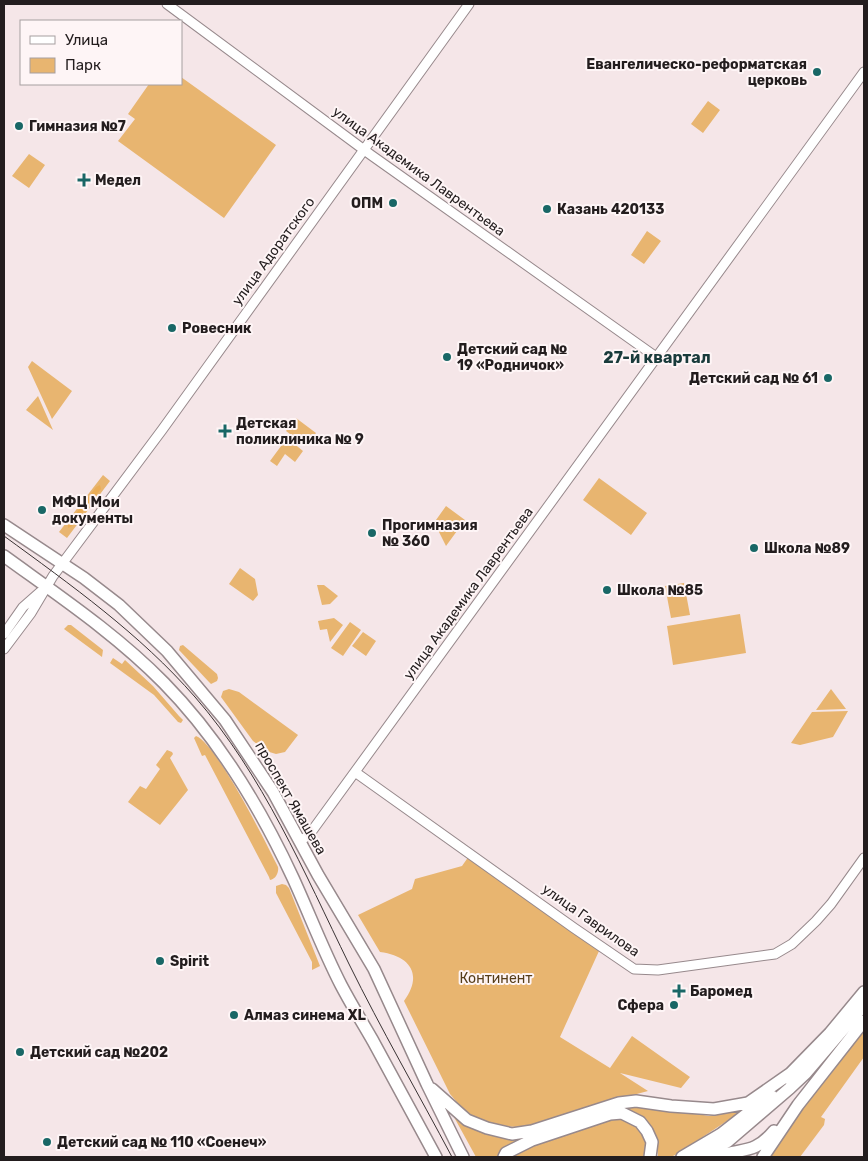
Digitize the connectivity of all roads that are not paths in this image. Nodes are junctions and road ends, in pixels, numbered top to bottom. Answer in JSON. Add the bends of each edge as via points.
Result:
{"nodes":[{"id":1,"x":167,"y":4,"type":"edge"},
{"id":2,"x":469,"y":4,"type":"edge"},
{"id":3,"x":864,"y":72,"type":"edge"},
{"id":4,"x":363,"y":149,"type":"junction"},
{"id":5,"x":656,"y":357,"type":"junction"},
{"id":6,"x":4,"y":525,"type":"edge"},
{"id":7,"x":4,"y":556,"type":"edge"},
{"id":8,"x":62,"y":564,"type":"junction"},
{"id":9,"x":46,"y":587,"type":"junction"},
{"id":10,"x":4,"y":634,"type":"edge"},
{"id":11,"x":4,"y":650,"type":"edge"},
{"id":12,"x":355,"y":772,"type":"junction"},
{"id":13,"x":300,"y":841,"type":"junction"},
{"id":14,"x":864,"y":859,"type":"edge"},
{"id":15,"x":864,"y":992,"type":"edge"},
{"id":16,"x":864,"y":1005,"type":"edge"},
{"id":17,"x":864,"y":1021,"type":"edge"},
{"id":18,"x":791,"y":1073,"type":"junction"},
{"id":19,"x":427,"y":1084,"type":"junction"},
{"id":20,"x":798,"y":1105,"type":"junction"},
{"id":21,"x":449,"y":1130,"type":"junction"},
{"id":22,"x":435,"y":1156,"type":"edge"},
{"id":23,"x":463,"y":1157,"type":"edge"},
{"id":24,"x":468,"y":1157,"type":"edge"},
{"id":25,"x":504,"y":1157,"type":"edge"},
{"id":26,"x":650,"y":1157,"type":"edge"},
{"id":27,"x":682,"y":1157,"type":"edge"},
{"id":28,"x":699,"y":1157,"type":"edge"},
{"id":29,"x":716,"y":1157,"type":"edge"},
{"id":30,"x":763,"y":1157,"type":"edge"}],
"edges":[{"from":1,"to":4,"type":"street","name":"улица Академика Лаврентьева"},
{"from":2,"to":4,"type":"street","name":"улица Адоратского"},
{"from":3,"to":5,"type":"street","name":"улица Академика Лаврентьева"},
{"from":4,"to":5,"type":"street","name":"улица Академика Лаврентьева"},
{"from":4,"to":8,"type":"street","name":"улица Адоратского"},
{"from":5,"to":12,"type":"street","name":"улица Академика Лаврентьева"},
{"from":6,"to":8,"type":"main road","name":"проспект Ямашева"},
{"from":7,"to":9,"type":"main road"},
{"from":8,"to":9,"type":"street","name":"улица Адоратского"},
{"from":8,"to":13,"type":"main road","name":"проспект Ямашева","via":[[119,605],[202,691],[273,792]]},
{"from":9,"to":10,"type":"street","name":"улица Адоратского","via":[[23,607]]},
{"from":9,"to":11,"type":"street","name":"улица Адоратского"},
{"from":9,"to":22,"type":"main road","via":[[109,632],[165,684],[232,768],[256,805],[341,985]]},
{"from":12,"to":13,"type":"street","name":"улица Академика Лаврентьева","via":[[309,834]]},
{"from":12,"to":14,"type":"street","name":"улица Гаврилова","via":[[634,969],[658,970],[775,954],[797,940],[816,921]]},
{"from":13,"to":19,"type":"main road","name":"проспект Ямашева","via":[[374,969]]},
{"from":15,"to":18,"type":"main road"},
{"from":16,"to":28,"type":"main road","via":[[790,1088],[727,1142]]},
{"from":17,"to":20,"type":"main road"},
{"from":18,"to":19,"type":"main road","via":[[748,1102],[714,1109],[636,1101],[619,1103],[532,1131],[512,1134],[467,1120]]},
{"from":18,"to":27,"type":"main road","via":[[747,1116]]},
{"from":19,"to":21,"type":"main road","name":"проспект Ямашева"},
{"from":20,"to":29,"type":"main road","via":[[759,1146]]},
{"from":20,"to":30,"type":"main road"},
{"from":21,"to":23,"type":"main road","name":"проспект Ямашева"},
{"from":21,"to":24,"type":"main road"},
{"from":25,"to":26,"type":"main road","via":[[532,1140],[622,1113],[640,1122],[647,1131],[652,1142]]}]}
